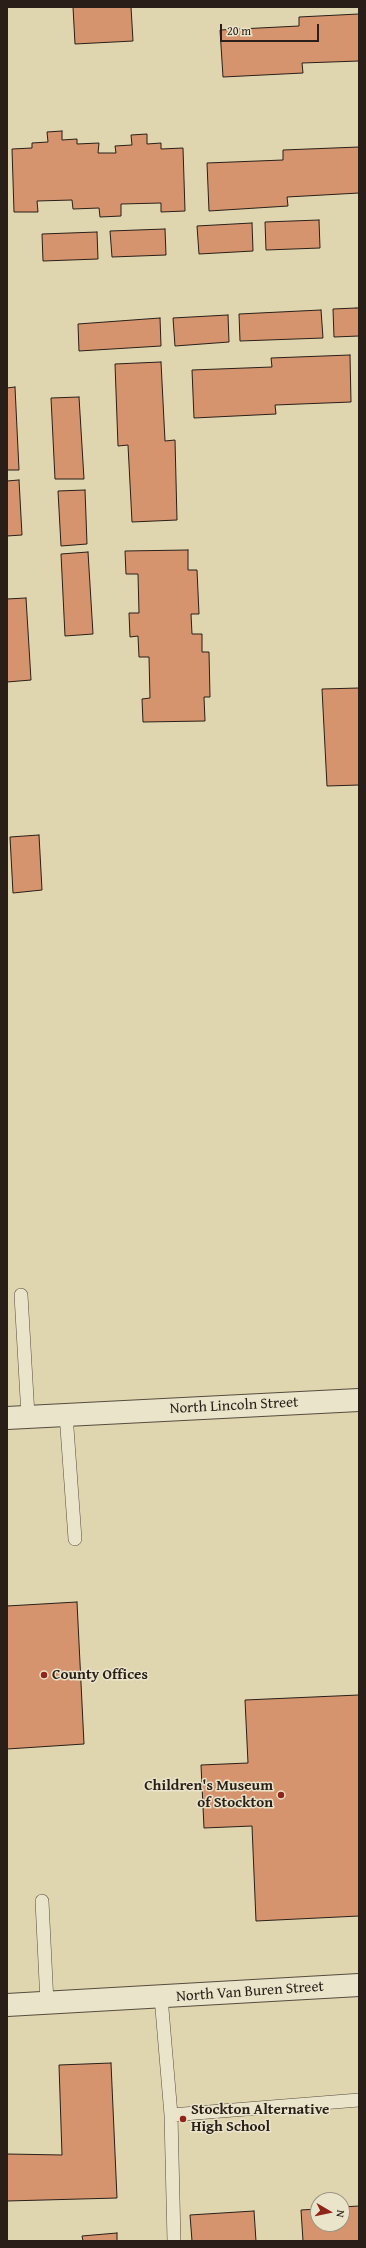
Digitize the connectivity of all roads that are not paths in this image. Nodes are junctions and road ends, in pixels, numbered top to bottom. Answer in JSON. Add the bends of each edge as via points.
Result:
{"nodes":[{"id":1,"x":21,"y":1295,"type":"dead end"},
{"id":2,"x":359,"y":1400,"type":"edge"},
{"id":3,"x":66,"y":1414,"type":"junction"},
{"id":4,"x":28,"y":1416,"type":"junction"},
{"id":5,"x":7,"y":1418,"type":"edge"},
{"id":6,"x":75,"y":1539,"type":"dead end"},
{"id":7,"x":42,"y":1902,"type":"dead end"},
{"id":8,"x":359,"y":1985,"type":"edge"},
{"id":9,"x":151,"y":1998,"type":"junction"},
{"id":10,"x":47,"y":2003,"type":"junction"},
{"id":11,"x":7,"y":2005,"type":"edge"},
{"id":12,"x":359,"y":2100,"type":"edge"},
{"id":13,"x":171,"y":2115,"type":"junction"},
{"id":14,"x":174,"y":2241,"type":"edge"}],
"edges":[{"from":1,"to":4,"type":"lane"},
{"from":2,"to":3,"type":"street","name":"North Lincoln Street"},
{"from":3,"to":4,"type":"street","name":"North Lincoln Street"},
{"from":3,"to":6,"type":"lane"},
{"from":4,"to":5,"type":"street","name":"North Lincoln Street"},
{"from":7,"to":10,"type":"lane"},
{"from":8,"to":9,"type":"street","name":"North Van Buren Street"},
{"from":9,"to":10,"type":"street","name":"North Van Buren Street"},
{"from":9,"to":13,"type":"lane"},
{"from":10,"to":11,"type":"street","name":"North Van Buren Street"},
{"from":12,"to":13,"type":"lane"},
{"from":13,"to":14,"type":"lane"}]}
